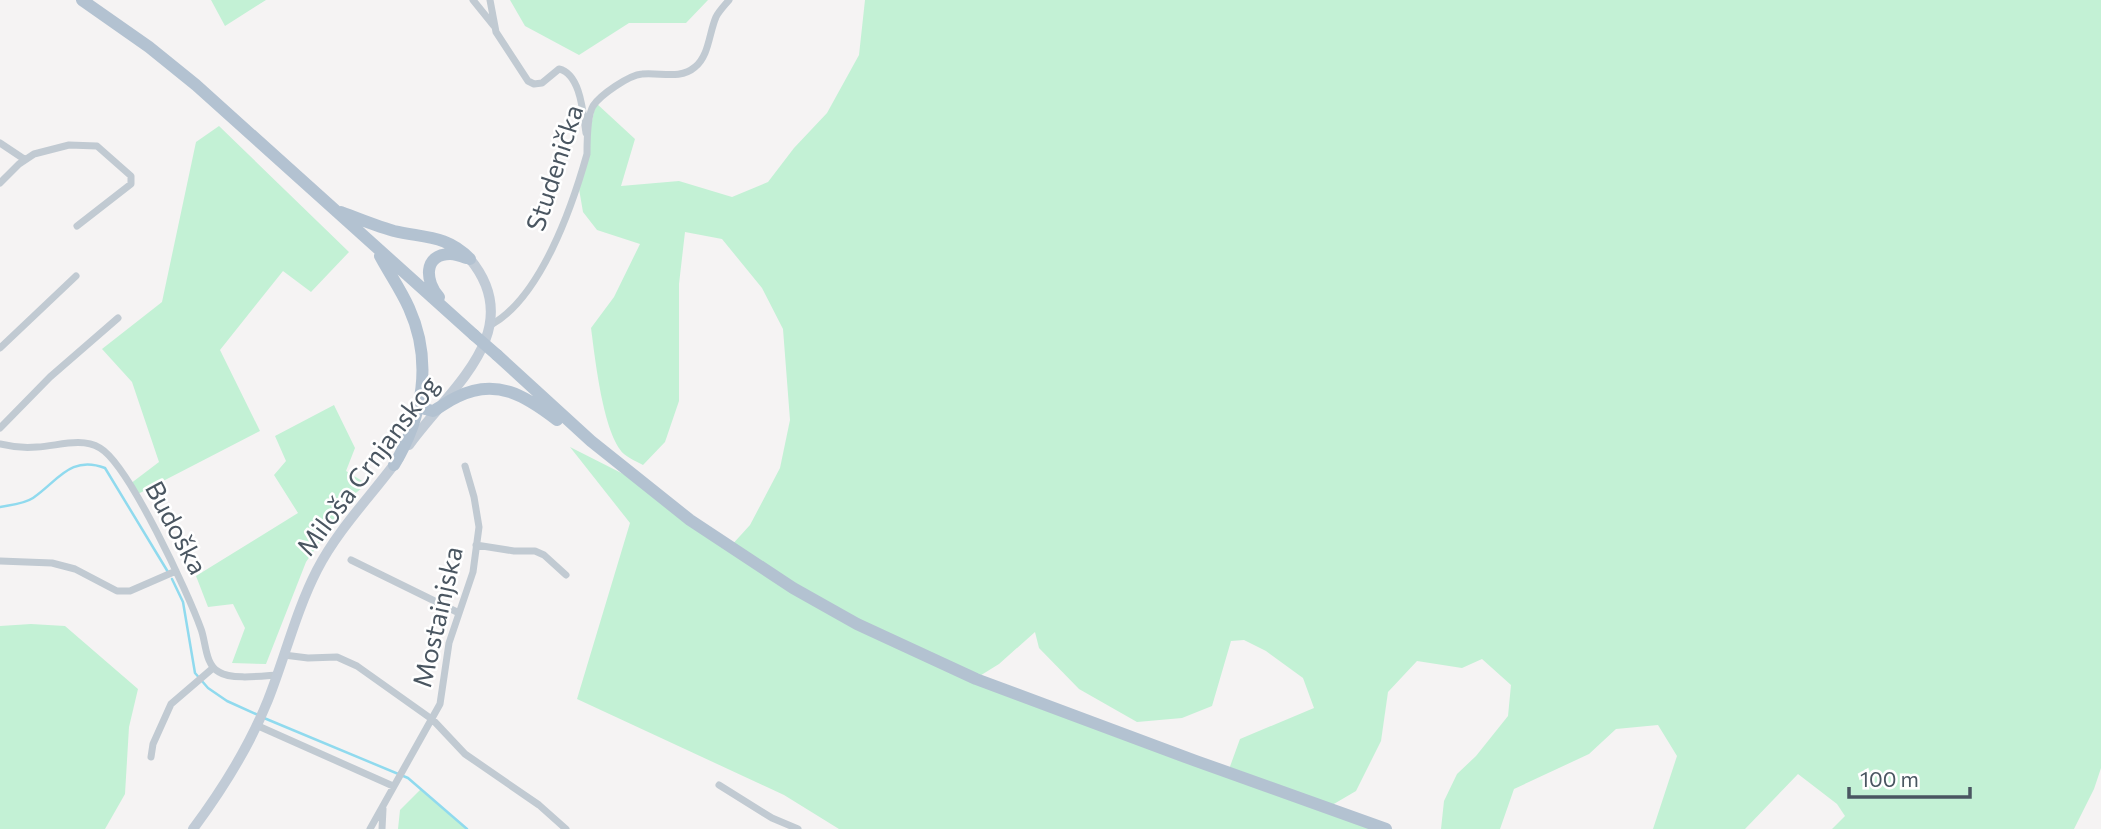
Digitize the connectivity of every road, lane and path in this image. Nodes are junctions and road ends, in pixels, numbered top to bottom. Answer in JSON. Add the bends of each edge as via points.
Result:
{"nodes":[{"id":1,"x":82,"y":0,"type":"edge"},
{"id":2,"x":473,"y":0,"type":"edge"},
{"id":3,"x":491,"y":0,"type":"edge"},
{"id":4,"x":729,"y":0,"type":"edge"},
{"id":5,"x":495,"y":27,"type":"junction"},
{"id":6,"x":587,"y":141,"type":"junction"},
{"id":7,"x":0,"y":143,"type":"edge"},
{"id":8,"x":24,"y":159,"type":"junction"},
{"id":9,"x":0,"y":183,"type":"edge"},
{"id":10,"x":333,"y":209,"type":"junction"},
{"id":11,"x":77,"y":226,"type":"dead end"},
{"id":12,"x":375,"y":246,"type":"junction"},
{"id":13,"x":470,"y":259,"type":"junction"},
{"id":14,"x":76,"y":276,"type":"dead end"},
{"id":15,"x":118,"y":318,"type":"dead end"},
{"id":16,"x":491,"y":325,"type":"junction"},
{"id":17,"x":471,"y":333,"type":"junction"},
{"id":18,"x":0,"y":348,"type":"edge"},
{"id":19,"x":420,"y":400,"type":"junction"},
{"id":20,"x":436,"y":410,"type":"junction"},
{"id":21,"x":0,"y":428,"type":"edge"},
{"id":22,"x":580,"y":431,"type":"junction"},
{"id":23,"x":0,"y":444,"type":"edge"},
{"id":24,"x":394,"y":465,"type":"junction"},
{"id":25,"x":465,"y":466,"type":"dead end"},
{"id":26,"x":477,"y":545,"type":"junction"},
{"id":27,"x":351,"y":560,"type":"dead end"},
{"id":28,"x":0,"y":561,"type":"edge"},
{"id":29,"x":176,"y":571,"type":"junction"},
{"id":30,"x":566,"y":575,"type":"dead end"},
{"id":31,"x":459,"y":613,"type":"junction"},
{"id":32,"x":284,"y":655,"type":"junction"},
{"id":33,"x":210,"y":670,"type":"junction"},
{"id":34,"x":277,"y":675,"type":"junction"},
{"id":35,"x":433,"y":720,"type":"junction"},
{"id":36,"x":257,"y":722,"type":"junction"},
{"id":37,"x":151,"y":757,"type":"dead end"},
{"id":38,"x":394,"y":784,"type":"junction"},
{"id":39,"x":719,"y":785,"type":"dead end"},
{"id":40,"x":383,"y":805,"type":"junction"},
{"id":41,"x":192,"y":829,"type":"edge"},
{"id":42,"x":370,"y":829,"type":"edge"},
{"id":43,"x":382,"y":829,"type":"edge"},
{"id":44,"x":566,"y":829,"type":"edge"},
{"id":45,"x":798,"y":829,"type":"edge"},
{"id":46,"x":1386,"y":829,"type":"edge"}],
"edges":[{"from":1,"to":10,"type":"main road","via":[[190,80]]},
{"from":2,"to":5,"type":"street"},
{"from":3,"to":5,"type":"street"},
{"from":4,"to":6,"type":"street","name":"Studenička","via":[[717,14],[706,51],[695,68],[682,74],[639,74],[620,82],[593,105]]},
{"from":5,"to":6,"type":"street","via":[[531,83],[542,83],[559,69],[575,80]]},
{"from":6,"to":16,"type":"street","name":"Studenička","via":[[567,215],[543,267],[510,310]]},
{"from":7,"to":8,"type":"street"},
{"from":8,"to":9,"type":"street"},
{"from":8,"to":11,"type":"street","via":[[69,145],[97,146],[131,176],[131,184]]},
{"from":10,"to":12,"type":"main road"},
{"from":10,"to":13,"type":"main road","via":[[381,227],[446,241]]},
{"from":12,"to":17,"type":"main road"},
{"from":12,"to":19,"type":"main road","via":[[416,328],[422,365]]},
{"from":13,"to":16,"type":"main road","name":"Miloša Crnjanskog","via":[[488,289]]},
{"from":13,"to":17,"type":"main road","via":[[440,256],[428,276],[432,289]]},
{"from":14,"to":18,"type":"street"},
{"from":15,"to":21,"type":"street"},
{"from":16,"to":20,"type":"main road","name":"Miloša Crnjanskog","via":[[479,354]]},
{"from":17,"to":22,"type":"main road","bridge":true},
{"from":19,"to":20,"type":"main road","via":[[425,410]]},
{"from":19,"to":24,"type":"main road","via":[[411,433]]},
{"from":20,"to":22,"type":"main road","via":[[464,394],[498,390],[524,397]]},
{"from":20,"to":24,"type":"main road","name":"Miloša Crnjanskog"},
{"from":22,"to":46,"type":"main road","via":[[706,531],[874,633],[980,680]]},
{"from":23,"to":29,"type":"street","name":"Budoška","via":[[35,448],[78,442],[101,448],[121,469]]},
{"from":24,"to":32,"type":"main road","name":"Miloša Crnjanskog","via":[[320,564]]},
{"from":25,"to":26,"type":"street","name":"Mostainjska","via":[[479,527]]},
{"from":26,"to":30,"type":"street","via":[[535,551]]},
{"from":26,"to":31,"type":"street","name":"Mostainjska"},
{"from":27,"to":31,"type":"street"},
{"from":28,"to":29,"type":"street","via":[[52,563],[75,569],[117,591]]},
{"from":29,"to":33,"type":"street","name":"Budoška","via":[[202,630]]},
{"from":31,"to":35,"type":"street","name":"Mostainjska"},
{"from":32,"to":34,"type":"main road","name":"Miloša Crnjanskog"},
{"from":32,"to":35,"type":"street","via":[[337,657]]},
{"from":33,"to":34,"type":"street","via":[[233,676]]},
{"from":33,"to":37,"type":"street","via":[[171,704],[152,744]]},
{"from":34,"to":36,"type":"main road","name":"Miloša Crnjanskog"},
{"from":35,"to":38,"type":"street","name":"Mostainjska"},
{"from":35,"to":44,"type":"street","via":[[465,754]]},
{"from":36,"to":38,"type":"street"},
{"from":36,"to":41,"type":"main road","via":[[222,787]]},
{"from":38,"to":40,"type":"street"},
{"from":39,"to":45,"type":"street"},
{"from":40,"to":42,"type":"street"},
{"from":40,"to":43,"type":"street"}]}
